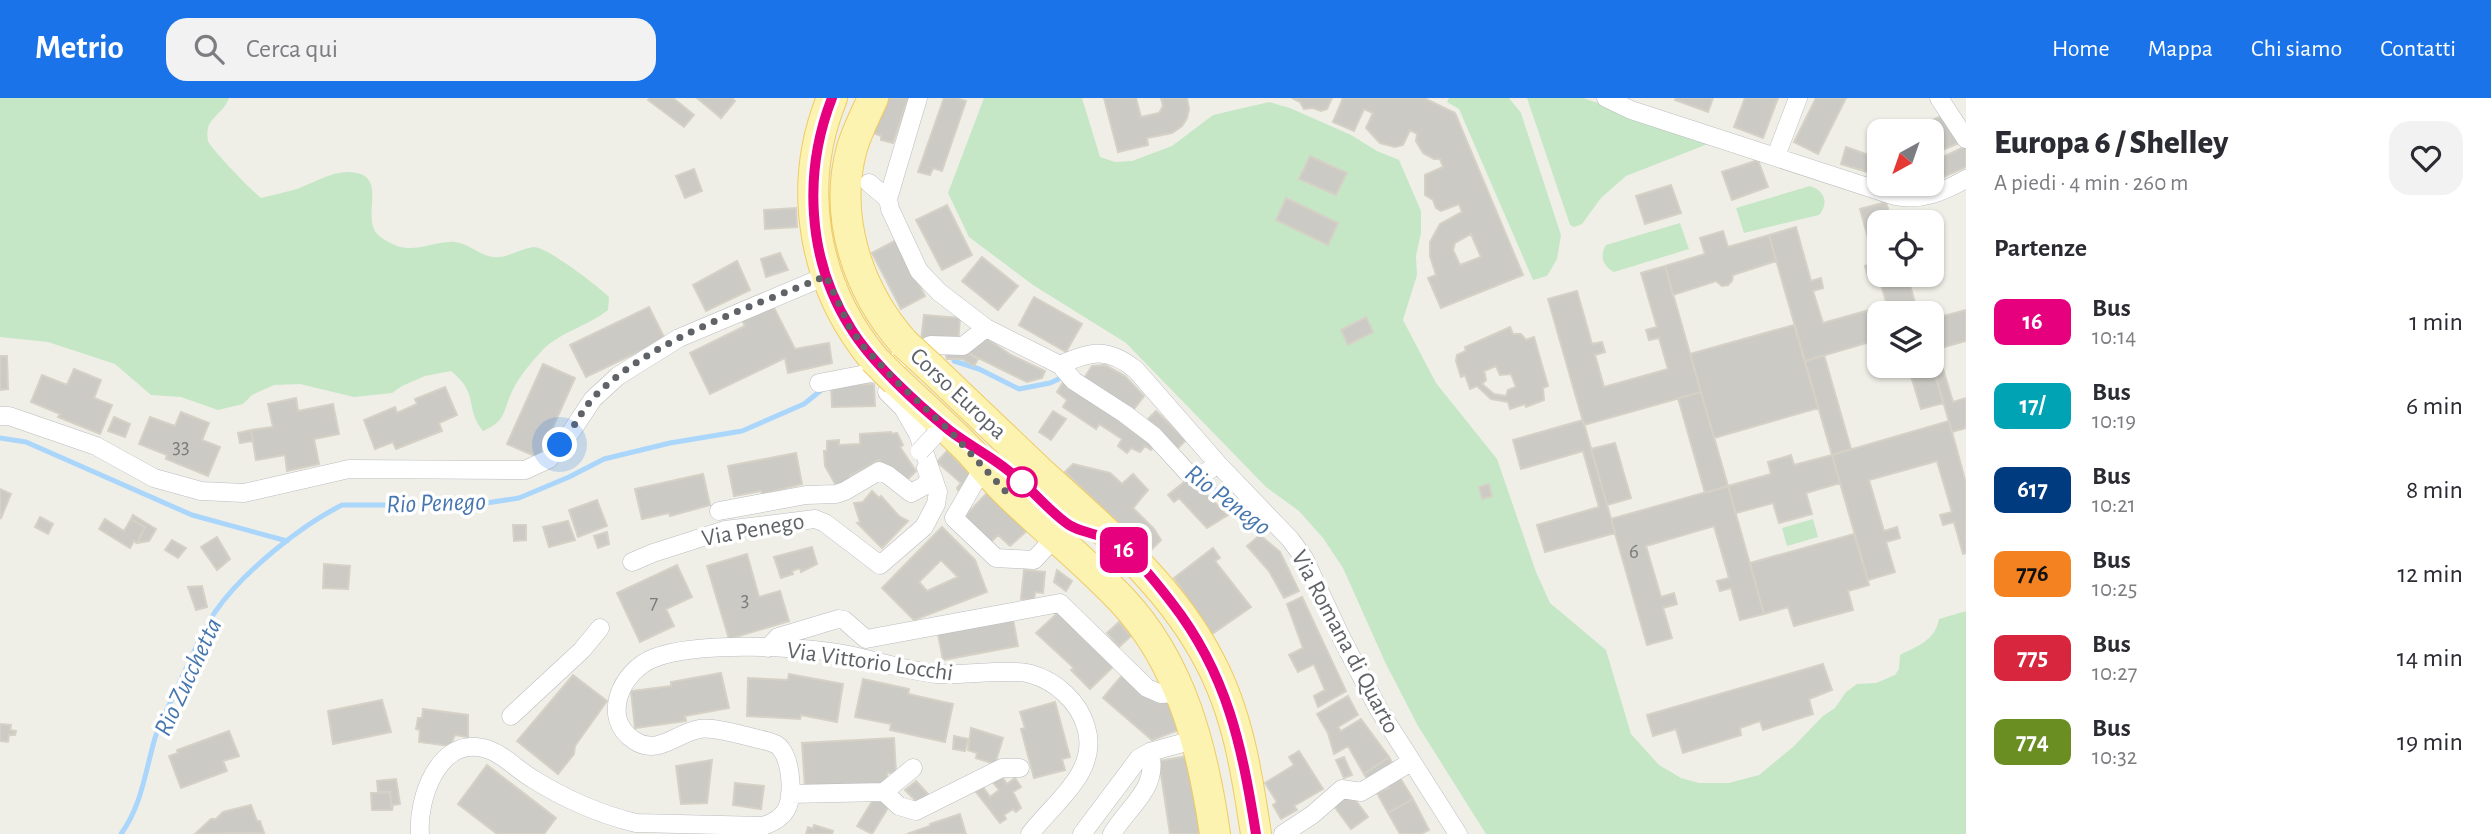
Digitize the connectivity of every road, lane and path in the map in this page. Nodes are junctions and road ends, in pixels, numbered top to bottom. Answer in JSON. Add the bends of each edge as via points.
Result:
{"nodes":[{"id":1,"x":873,"y":98,"type":"edge"},
{"id":2,"x":918,"y":98,"type":"edge"},
{"id":3,"x":1606,"y":98,"type":"edge"},
{"id":4,"x":1798,"y":98,"type":"edge"},
{"id":5,"x":1939,"y":98,"type":"edge"},
{"id":6,"x":826,"y":100,"type":"edge"},
{"id":7,"x":1966,"y":139,"type":"edge"},
{"id":8,"x":1776,"y":156,"type":"junction"},
{"id":9,"x":1966,"y":179,"type":"edge"},
{"id":10,"x":869,"y":183,"type":"dead end"},
{"id":11,"x":888,"y":200,"type":"junction"},
{"id":12,"x":826,"y":276,"type":"junction"},
{"id":13,"x":986,"y":328,"type":"junction"},
{"id":14,"x":1060,"y":365,"type":"junction"},
{"id":15,"x":880,"y":371,"type":"junction"},
{"id":16,"x":819,"y":383,"type":"dead end"},
{"id":17,"x":0,"y":416,"type":"edge"},
{"id":18,"x":929,"y":437,"type":"junction"},
{"id":19,"x":1218,"y":464,"type":"junction"},
{"id":20,"x":984,"y":466,"type":"junction"},
{"id":21,"x":719,"y":510,"type":"dead end"},
{"id":22,"x":1056,"y":536,"type":"junction"},
{"id":23,"x":632,"y":562,"type":"dead end"},
{"id":24,"x":600,"y":628,"type":"dead end"},
{"id":25,"x":761,"y":648,"type":"junction"},
{"id":26,"x":1182,"y":695,"type":"junction"},
{"id":27,"x":511,"y":716,"type":"dead end"},
{"id":28,"x":1198,"y":740,"type":"junction"},
{"id":29,"x":1150,"y":752,"type":"junction"},
{"id":30,"x":1411,"y":762,"type":"junction"},
{"id":31,"x":913,"y":768,"type":"dead end"},
{"id":32,"x":1020,"y":768,"type":"dead end"},
{"id":33,"x":884,"y":792,"type":"junction"},
{"id":34,"x":790,"y":794,"type":"junction"},
{"id":35,"x":425,"y":832,"type":"edge"},
{"id":36,"x":1030,"y":834,"type":"edge"},
{"id":37,"x":1082,"y":834,"type":"edge"},
{"id":38,"x":1111,"y":834,"type":"edge"},
{"id":39,"x":1215,"y":834,"type":"edge"},
{"id":40,"x":1256,"y":834,"type":"edge"},
{"id":41,"x":1283,"y":834,"type":"edge"},
{"id":42,"x":1458,"y":834,"type":"edge"}],
"edges":[{"from":1,"to":40,"type":"main road","name":"Corso Europa","bridge":true,"via":[[852,148],[846,208],[857,263],[878,310],[904,343],[1117,543],[1172,603],[1209,660],[1230,709],[1244,757]]},
{"from":2,"to":11,"type":"street"},
{"from":3,"to":8,"type":"street"},
{"from":4,"to":8,"type":"street"},
{"from":5,"to":7,"type":"street"},
{"from":6,"to":12,"type":"main road","name":"Corso Europa","via":[[812,191],[815,237]]},
{"from":8,"to":9,"type":"street","via":[[1911,199],[1945,191]]},
{"from":10,"to":11,"type":"street"},
{"from":11,"to":13,"type":"street","via":[[919,271]]},
{"from":12,"to":15,"type":"main road","name":"Corso Europa","via":[[850,328]]},
{"from":12,"to":17,"type":"street","via":[[679,338],[618,376],[593,399],[549,459],[525,470],[349,469],[244,493],[201,491],[154,478],[96,446]]},
{"from":13,"to":14,"type":"street"},
{"from":13,"to":15,"type":"street","via":[[963,346],[931,345]]},
{"from":14,"to":19,"type":"street","via":[[1074,381],[1154,436],[1188,473],[1199,477]]},
{"from":14,"to":19,"type":"street","name":"Via Romana di Quarto","via":[[1086,354],[1122,358]]},
{"from":15,"to":16,"type":"street"},
{"from":15,"to":18,"type":"main road","name":"Corso Europa"},
{"from":18,"to":20,"type":"main road","name":"Corso Europa"},
{"from":18,"to":21,"type":"street","via":[[929,476],[926,485],[914,492],[878,471],[836,494]]},
{"from":18,"to":23,"type":"street","name":"Via Penego","via":[[936,504],[924,527],[880,565],[815,519],[725,530]]},
{"from":19,"to":30,"type":"street","name":"Via Romana di Quarto","via":[[1304,558],[1379,710]]},
{"from":20,"to":22,"type":"main road","name":"Corso Europa"},
{"from":20,"to":22,"type":"street","name":"Corso Europa","via":[[954,518],[996,558],[1034,560]]},
{"from":22,"to":26,"type":"main road","name":"Corso Europa","via":[[1137,617]]},
{"from":24,"to":27,"type":"street"},
{"from":25,"to":26,"type":"street","via":[[778,637],[838,619],[866,639],[1060,603],[1147,688]]},
{"from":25,"to":34,"type":"street","name":"Via Vittorio Locchi","via":[[719,648],[645,662],[620,688],[617,709],[626,733],[650,745],[701,728],[777,745],[786,760]]},
{"from":25,"to":36,"type":"street","name":"Via Vittorio Locchi","via":[[846,655],[924,673],[1029,673],[1059,688],[1087,729],[1087,757],[1071,788]]},
{"from":26,"to":28,"type":"main road","name":"Corso Europa"},
{"from":28,"to":29,"type":"street"},
{"from":28,"to":39,"type":"main road","name":"Corso Europa"},
{"from":29,"to":37,"type":"street","via":[[1139,758]]},
{"from":29,"to":38,"type":"street","via":[[1154,767],[1148,788]]},
{"from":30,"to":41,"type":"street","name":"Via Romana di Quarto","via":[[1361,792],[1342,789]]},
{"from":30,"to":42,"type":"street","name":"Via Romana di Quarto"},
{"from":31,"to":33,"type":"street"},
{"from":32,"to":33,"type":"street","via":[[1002,768],[916,811],[899,806]]},
{"from":33,"to":34,"type":"street"},
{"from":34,"to":35,"type":"street","via":[[782,816],[763,826],[636,823],[583,806],[489,750],[468,747],[453,752],[427,786]]}]}
